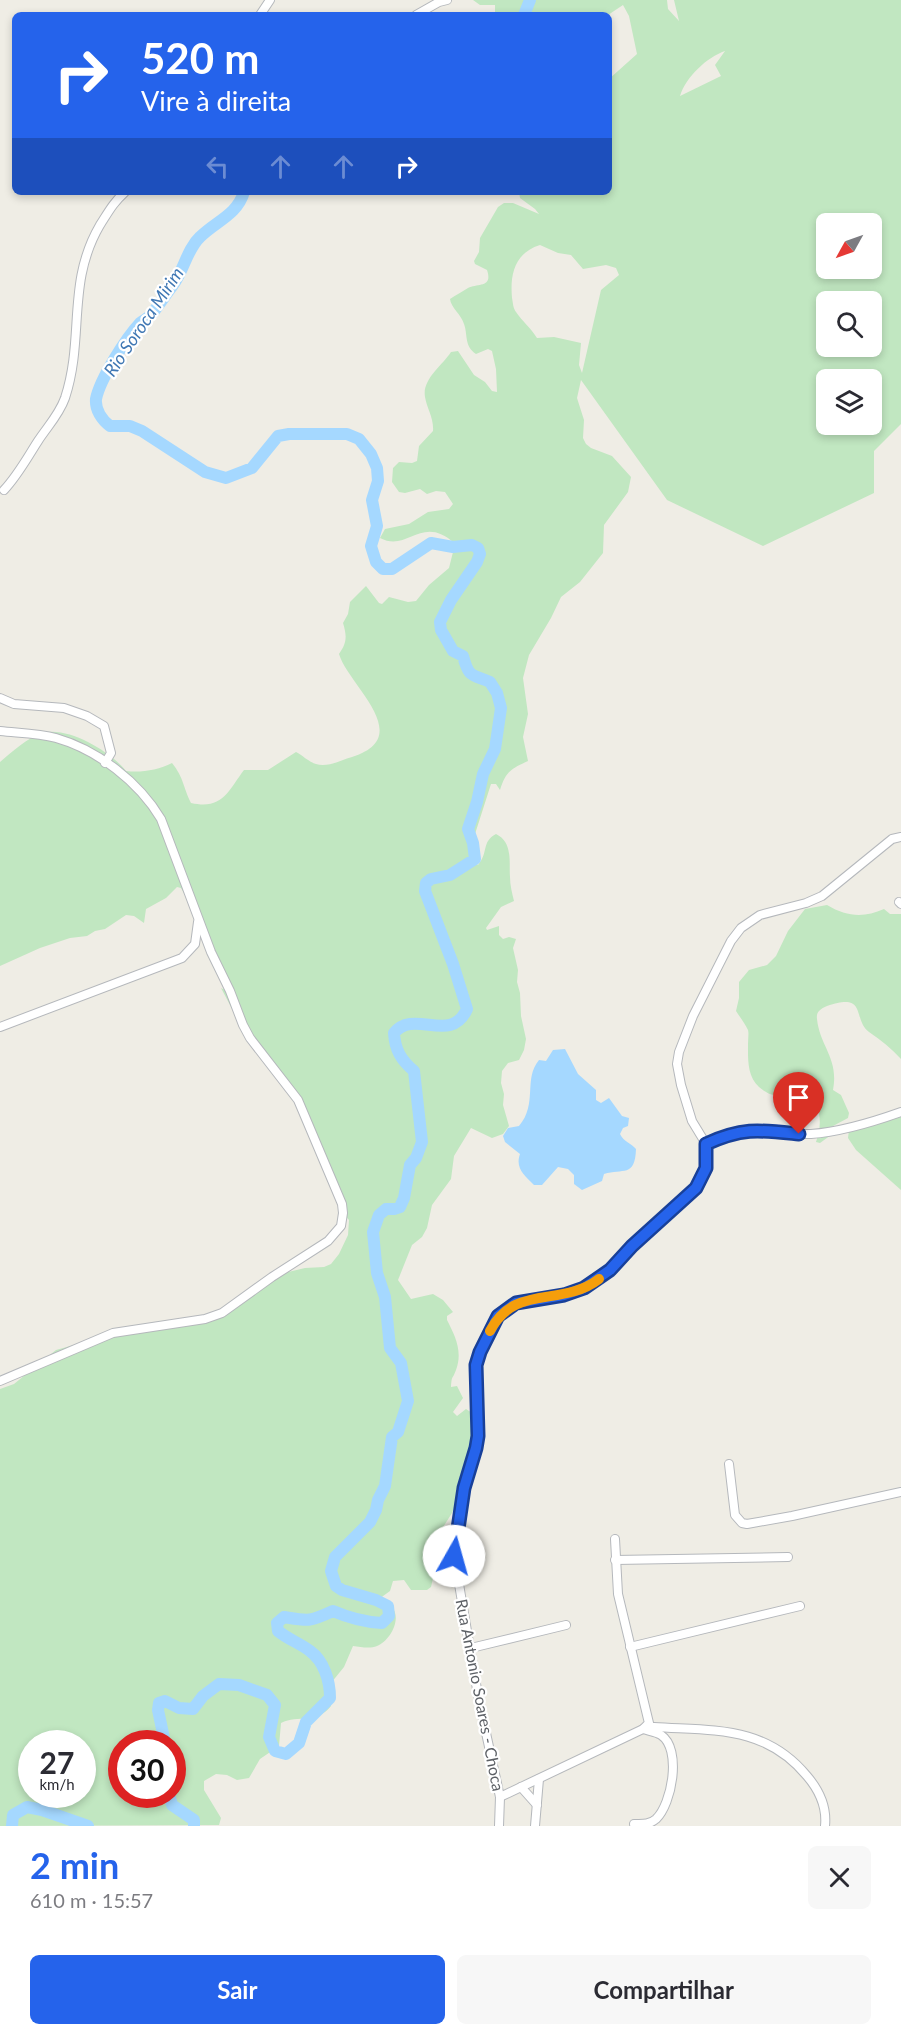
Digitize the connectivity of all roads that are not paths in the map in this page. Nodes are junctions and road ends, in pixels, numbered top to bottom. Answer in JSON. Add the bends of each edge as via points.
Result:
{"nodes":[{"id":1,"x":447,"y":0,"type":"edge"},
{"id":2,"x":422,"y":12,"type":"edge"},
{"id":3,"x":121,"y":195,"type":"edge"},
{"id":4,"x":4,"y":490,"type":"dead end"},
{"id":5,"x":0,"y":698,"type":"edge"},
{"id":6,"x":0,"y":731,"type":"edge"},
{"id":7,"x":105,"y":763,"type":"junction"},
{"id":8,"x":901,"y":837,"type":"edge"},
{"id":9,"x":198,"y":918,"type":"junction"},
{"id":10,"x":0,"y":1027,"type":"edge"},
{"id":11,"x":901,"y":1112,"type":"edge"},
{"id":12,"x":706,"y":1144,"type":"junction"},
{"id":13,"x":0,"y":1381,"type":"edge"},
{"id":14,"x":729,"y":1464,"type":"dead end"},
{"id":15,"x":901,"y":1492,"type":"edge"},
{"id":16,"x":615,"y":1539,"type":"dead end"},
{"id":17,"x":788,"y":1557,"type":"dead end"},
{"id":18,"x":615,"y":1560,"type":"junction"},
{"id":19,"x":800,"y":1606,"type":"dead end"},
{"id":20,"x":566,"y":1625,"type":"dead end"},
{"id":21,"x":630,"y":1647,"type":"junction"},
{"id":22,"x":471,"y":1648,"type":"junction"},
{"id":23,"x":644,"y":1729,"type":"junction"},
{"id":24,"x":539,"y":1779,"type":"junction"},
{"id":25,"x":521,"y":1787,"type":"junction"},
{"id":26,"x":500,"y":1797,"type":"junction"},
{"id":27,"x":537,"y":1805,"type":"junction"},
{"id":28,"x":634,"y":1824,"type":"dead end"},
{"id":29,"x":499,"y":1826,"type":"edge"},
{"id":30,"x":535,"y":1826,"type":"edge"},
{"id":31,"x":825,"y":1826,"type":"edge"}],
"edges":[{"from":1,"to":2,"type":"street"},
{"from":3,"to":4,"type":"street","via":[[112,203],[90,243],[80,279],[76,346],[64,400]]},
{"from":5,"to":7,"type":"street","via":[[14,704],[64,708],[104,726],[111,753]]},
{"from":6,"to":7,"type":"street","via":[[55,738]]},
{"from":7,"to":9,"type":"street","via":[[152,804],[161,819]]},
{"from":8,"to":12,"type":"street","via":[[892,839],[822,896],[760,915],[735,934],[693,1017],[677,1064],[692,1121]]},
{"from":9,"to":10,"type":"street","via":[[195,944],[182,958]]},
{"from":9,"to":13,"type":"street","via":[[250,1038],[306,1115],[342,1204],[341,1226],[328,1241],[222,1313],[113,1333]]},
{"from":11,"to":12,"type":"street","via":[[813,1134],[743,1131]]},
{"from":12,"to":22,"type":"street","name":"Rua Antonio Soares - Choca","via":[[706,1168],[696,1188],[610,1270],[572,1292],[509,1307],[498,1316],[480,1352],[476,1365],[478,1436],[464,1488],[454,1556]]},
{"from":14,"to":15,"type":"street","via":[[735,1515],[747,1524]]},
{"from":16,"to":18,"type":"street"},
{"from":17,"to":18,"type":"street"},
{"from":18,"to":21,"type":"street"},
{"from":19,"to":21,"type":"street"},
{"from":20,"to":22,"type":"street"},
{"from":21,"to":23,"type":"street","via":[[648,1719]]},
{"from":22,"to":26,"type":"street","name":"Rua Antonio Soares - Choca"},
{"from":23,"to":24,"type":"street"},
{"from":23,"to":28,"type":"street","via":[[662,1736],[670,1745],[672,1773],[665,1808],[648,1824]]},
{"from":23,"to":31,"type":"street","via":[[753,1736],[776,1748],[800,1767],[818,1789]]},
{"from":24,"to":25,"type":"street"},
{"from":24,"to":27,"type":"street"},
{"from":25,"to":26,"type":"street"},
{"from":25,"to":27,"type":"street"},
{"from":26,"to":29,"type":"street","name":"Rua Antonio Soares - Choca"},
{"from":27,"to":30,"type":"street"}]}
